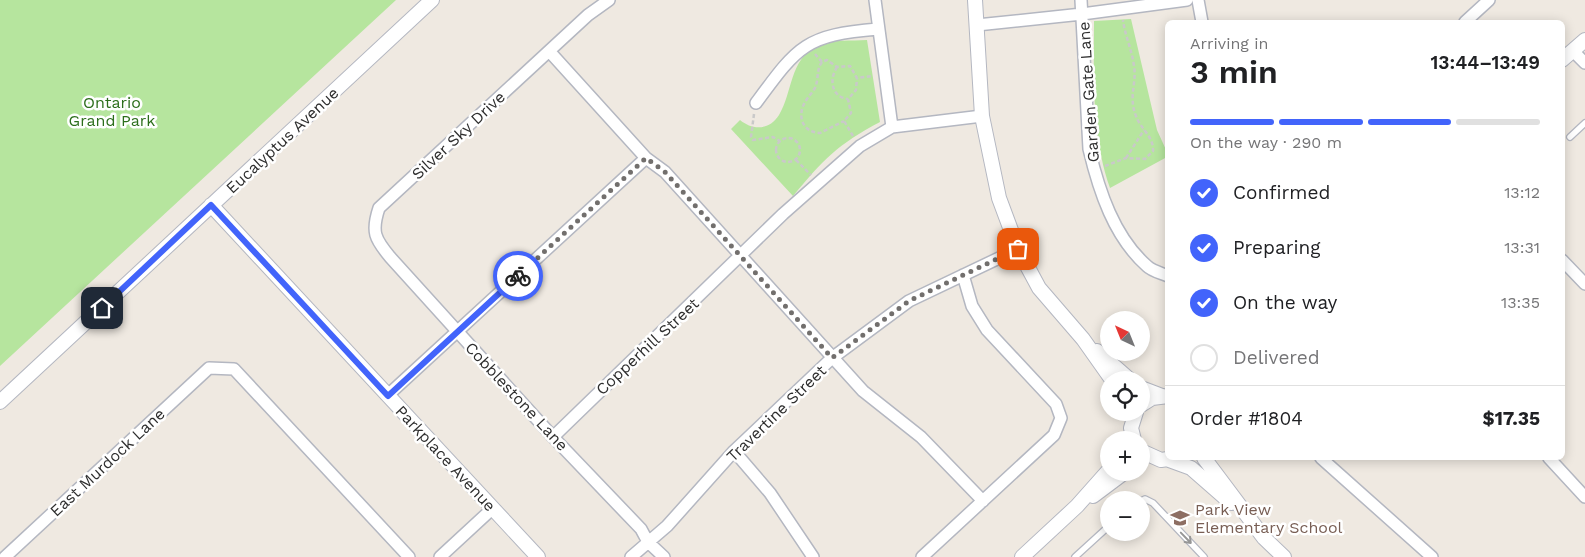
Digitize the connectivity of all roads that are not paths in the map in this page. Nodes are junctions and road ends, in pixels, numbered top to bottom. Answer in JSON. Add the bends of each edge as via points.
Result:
{"nodes":[{"id":1,"x":432,"y":0,"type":"edge"},
{"id":2,"x":609,"y":0,"type":"edge"},
{"id":3,"x":875,"y":0,"type":"edge"},
{"id":4,"x":975,"y":0,"type":"edge"},
{"id":5,"x":1081,"y":0,"type":"edge"},
{"id":6,"x":1188,"y":0,"type":"edge"},
{"id":7,"x":1198,"y":0,"type":"edge"},
{"id":8,"x":1489,"y":0,"type":"edge"},
{"id":9,"x":1082,"y":14,"type":"junction"},
{"id":10,"x":1202,"y":20,"type":"edge"},
{"id":11,"x":1467,"y":20,"type":"edge"},
{"id":12,"x":977,"y":25,"type":"junction"},
{"id":13,"x":878,"y":29,"type":"junction"},
{"id":14,"x":1585,"y":40,"type":"edge"},
{"id":15,"x":549,"y":51,"type":"junction"},
{"id":16,"x":1573,"y":51,"type":"junction"},
{"id":17,"x":1565,"y":58,"type":"edge"},
{"id":18,"x":1585,"y":63,"type":"edge"},
{"id":19,"x":756,"y":103,"type":"road end"},
{"id":20,"x":982,"y":116,"type":"junction"},
{"id":21,"x":1585,"y":123,"type":"edge"},
{"id":22,"x":892,"y":127,"type":"junction"},
{"id":23,"x":1570,"y":137,"type":"dead end"},
{"id":24,"x":646,"y":158,"type":"junction"},
{"id":25,"x":211,"y":205,"type":"junction"},
{"id":26,"x":374,"y":224,"type":"joint"},
{"id":27,"x":1018,"y":249,"type":"junction"},
{"id":28,"x":741,"y":257,"type":"junction"},
{"id":29,"x":1565,"y":263,"type":"edge"},
{"id":30,"x":963,"y":275,"type":"junction"},
{"id":31,"x":1165,"y":275,"type":"edge"},
{"id":32,"x":1585,"y":284,"type":"edge"},
{"id":33,"x":458,"y":332,"type":"junction"},
{"id":34,"x":1083,"y":339,"type":"junction"},
{"id":35,"x":832,"y":358,"type":"junction"},
{"id":36,"x":1106,"y":371,"type":"edge"},
{"id":37,"x":1120,"y":371,"type":"edge"},
{"id":38,"x":1150,"y":391,"type":"edge"},
{"id":39,"x":388,"y":396,"type":"junction"},
{"id":40,"x":1165,"y":396,"type":"edge"},
{"id":41,"x":1150,"y":399,"type":"edge"},
{"id":42,"x":0,"y":402,"type":"edge"},
{"id":43,"x":553,"y":437,"type":"junction"},
{"id":44,"x":734,"y":451,"type":"junction"},
{"id":45,"x":1150,"y":458,"type":"edge"},
{"id":46,"x":1165,"y":458,"type":"edge"},
{"id":47,"x":1176,"y":460,"type":"edge"},
{"id":48,"x":1205,"y":460,"type":"edge"},
{"id":49,"x":1323,"y":460,"type":"edge"},
{"id":50,"x":1551,"y":460,"type":"edge"},
{"id":51,"x":1100,"y":480,"type":"edge"},
{"id":52,"x":1112,"y":481,"type":"edge"},
{"id":53,"x":1585,"y":497,"type":"edge"},
{"id":54,"x":983,"y":501,"type":"junction"},
{"id":55,"x":1150,"y":502,"type":"edge"},
{"id":56,"x":1077,"y":506,"type":"junction"},
{"id":57,"x":492,"y":508,"type":"junction"},
{"id":58,"x":1248,"y":518,"type":"junction"},
{"id":59,"x":1100,"y":534,"type":"edge"},
{"id":60,"x":648,"y":542,"type":"junction"},
{"id":61,"x":5,"y":557,"type":"edge"},
{"id":62,"x":409,"y":557,"type":"edge"},
{"id":63,"x":440,"y":557,"type":"edge"},
{"id":64,"x":538,"y":557,"type":"edge"},
{"id":65,"x":631,"y":557,"type":"edge"},
{"id":66,"x":664,"y":557,"type":"edge"},
{"id":67,"x":814,"y":557,"type":"edge"},
{"id":68,"x":922,"y":557,"type":"edge"},
{"id":69,"x":1022,"y":557,"type":"edge"},
{"id":70,"x":1075,"y":557,"type":"edge"},
{"id":71,"x":1204,"y":557,"type":"edge"},
{"id":72,"x":1284,"y":557,"type":"edge"},
{"id":73,"x":1432,"y":557,"type":"edge"}],
"edges":[{"from":1,"to":25,"type":"street","name":"Eucalyptus Avenue"},
{"from":2,"to":15,"type":"street","name":"Silver Sky Drive"},
{"from":3,"to":13,"type":"street"},
{"from":4,"to":12,"type":"street"},
{"from":5,"to":9,"type":"street","name":"Garden Gate Lane"},
{"from":6,"to":9,"type":"street"},
{"from":7,"to":10,"type":"street"},
{"from":8,"to":11,"type":"street"},
{"from":9,"to":12,"type":"street"},
{"from":9,"to":31,"type":"street","name":"Garden Gate Lane","via":[[1089,149],[1094,170],[1105,204],[1126,243],[1148,268]]},
{"from":12,"to":20,"type":"street"},
{"from":13,"to":19,"type":"street","via":[[840,32],[807,44],[788,60]]},
{"from":13,"to":22,"type":"street"},
{"from":14,"to":16,"type":"street"},
{"from":15,"to":24,"type":"street"},
{"from":15,"to":26,"type":"street","name":"Silver Sky Drive","via":[[379,208]]},
{"from":16,"to":17,"type":"street"},
{"from":16,"to":18,"type":"street"},
{"from":20,"to":22,"type":"street"},
{"from":20,"to":27,"type":"street","via":[[999,198]]},
{"from":21,"to":23,"type":"lane"},
{"from":22,"to":28,"type":"street","name":"Copperhill Street","via":[[860,146]]},
{"from":24,"to":28,"type":"street","via":[[665,172]]},
{"from":24,"to":33,"type":"street"},
{"from":25,"to":39,"type":"street","name":"Parkplace Avenue"},
{"from":25,"to":42,"type":"street","name":"Eucalyptus Avenue"},
{"from":26,"to":33,"type":"street","name":"Cobblestone Lane","via":[[377,241]]},
{"from":27,"to":30,"type":"street","name":"Travertine Street"},
{"from":27,"to":34,"type":"street","via":[[1039,288]]},
{"from":28,"to":35,"type":"street"},
{"from":28,"to":43,"type":"street","name":"Copperhill Street"},
{"from":29,"to":32,"type":"street"},
{"from":30,"to":35,"type":"street","name":"Travertine Street","via":[[909,301]]},
{"from":30,"to":54,"type":"street","via":[[972,306],[987,330],[1056,404],[1061,418],[1054,435]]},
{"from":33,"to":39,"type":"street"},
{"from":33,"to":43,"type":"street","name":"Cobblestone Lane"},
{"from":34,"to":36,"type":"street"},
{"from":34,"to":37,"type":"street"},
{"from":35,"to":44,"type":"street","name":"Travertine Street"},
{"from":35,"to":54,"type":"street","via":[[863,391],[921,437]]},
{"from":38,"to":40,"type":"street"},
{"from":39,"to":57,"type":"street","name":"Parkplace Avenue"},
{"from":40,"to":41,"type":"street"},
{"from":43,"to":60,"type":"street","name":"Cobblestone Lane","via":[[641,529]]},
{"from":44,"to":60,"type":"street","name":"Travertine Street","via":[[667,526]]},
{"from":44,"to":67,"type":"street","via":[[770,493]]},
{"from":45,"to":46,"type":"street"},
{"from":47,"to":58,"type":"street","via":[[1191,468]]},
{"from":48,"to":58,"type":"street"},
{"from":49,"to":73,"type":"street"},
{"from":50,"to":53,"type":"street"},
{"from":51,"to":56,"type":"street"},
{"from":52,"to":56,"type":"street"},
{"from":54,"to":68,"type":"street"},
{"from":55,"to":71,"type":"lane","one_way":true},
{"from":56,"to":69,"type":"street"},
{"from":57,"to":63,"type":"street"},
{"from":57,"to":64,"type":"street","name":"Parkplace Avenue"},
{"from":58,"to":72,"type":"street"},
{"from":59,"to":70,"type":"lane"},
{"from":60,"to":65,"type":"street","name":"Travertine Street"},
{"from":60,"to":66,"type":"street","name":"Cobblestone Lane"},
{"from":61,"to":62,"type":"street","name":"East Murdock Lane","via":[[209,368],[234,368]]}]}
